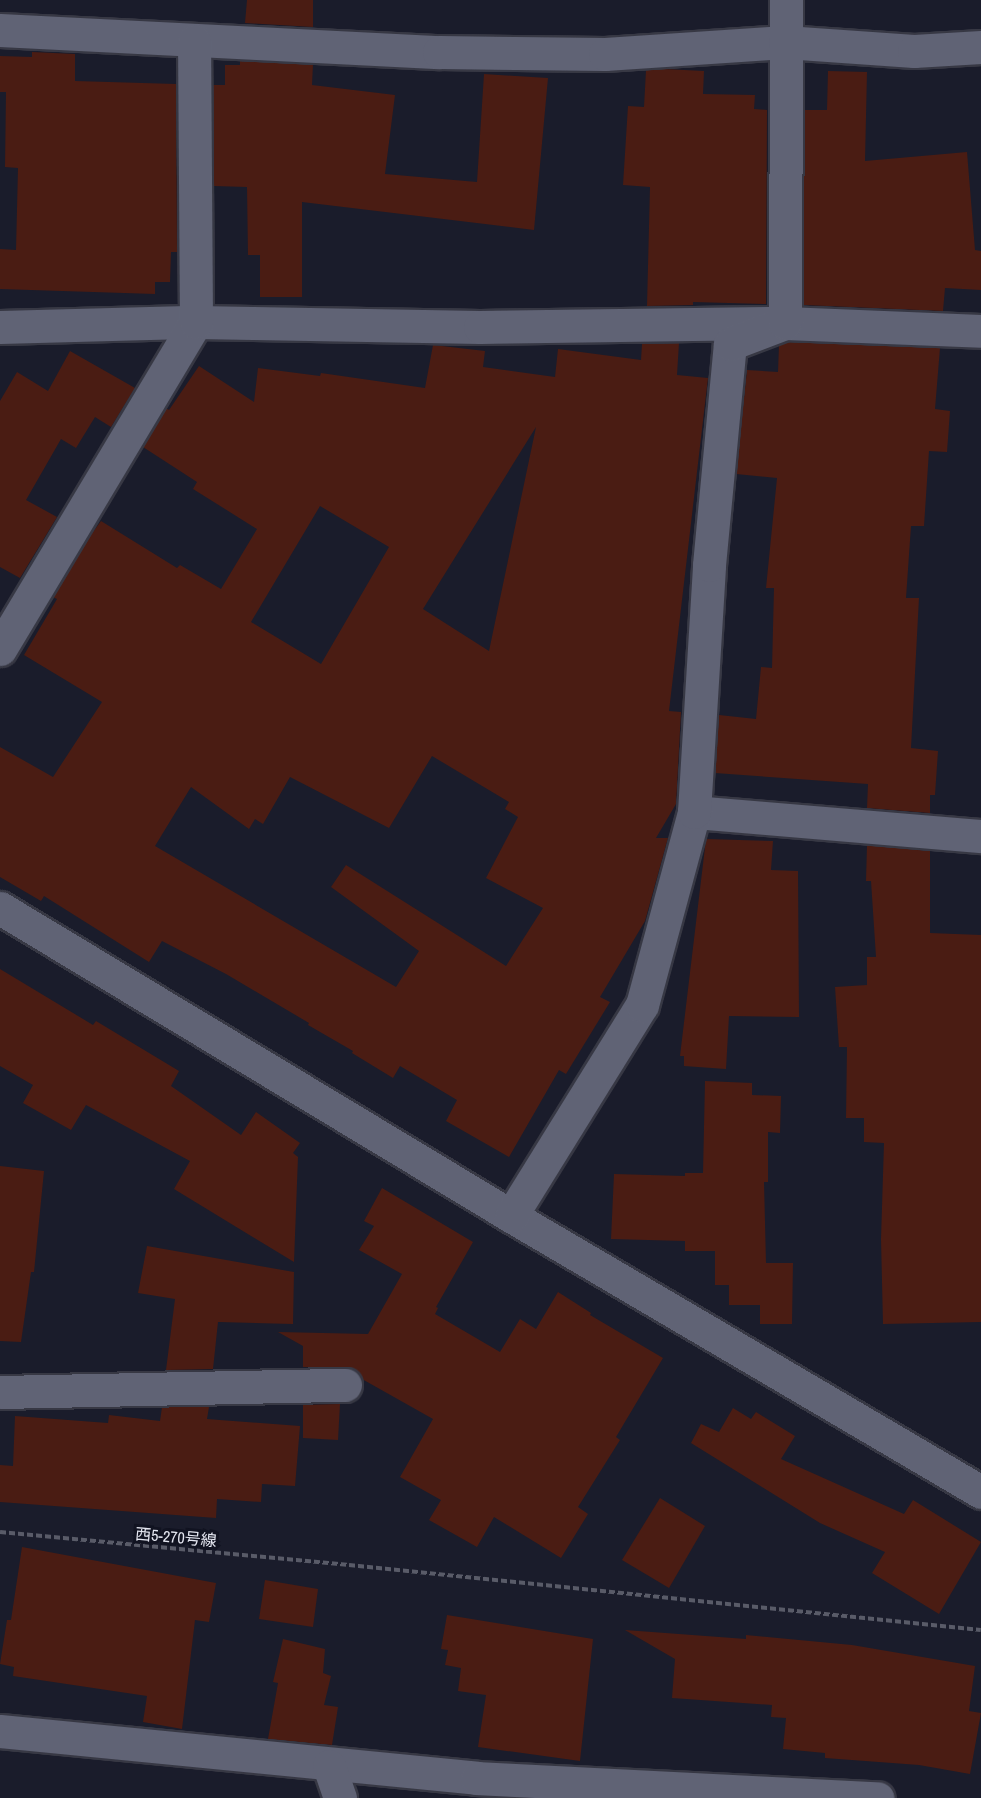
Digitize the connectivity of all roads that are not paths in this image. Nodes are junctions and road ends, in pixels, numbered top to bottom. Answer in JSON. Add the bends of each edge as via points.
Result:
{"nodes":[{"id":1,"x":786,"y":0,"type":"edge"},
{"id":2,"x":0,"y":30,"type":"edge"},
{"id":3,"x":194,"y":41,"type":"junction"},
{"id":4,"x":785,"y":42,"type":"junction"},
{"id":5,"x":981,"y":47,"type":"edge"},
{"id":6,"x":196,"y":322,"type":"junction"},
{"id":7,"x":785,"y":323,"type":"junction"},
{"id":8,"x":0,"y":327,"type":"edge"},
{"id":9,"x":981,"y":331,"type":"edge"},
{"id":10,"x":3,"y":639,"type":"edge"},
{"id":11,"x":694,"y":812,"type":"junction"},
{"id":12,"x":981,"y":836,"type":"edge"},
{"id":13,"x":0,"y":908,"type":"edge"},
{"id":14,"x":511,"y":1216,"type":"junction"},
{"id":15,"x":345,"y":1385,"type":"dead end"},
{"id":16,"x":0,"y":1392,"type":"edge"},
{"id":17,"x":981,"y":1492,"type":"edge"},
{"id":18,"x":0,"y":1731,"type":"edge"},
{"id":19,"x":329,"y":1766,"type":"junction"},
{"id":20,"x":340,"y":1798,"type":"edge"},
{"id":21,"x":878,"y":1798,"type":"edge"}],
"edges":[{"from":1,"to":4,"type":"street"},
{"from":2,"to":3,"type":"street"},
{"from":3,"to":4,"type":"street","via":[[439,52],[605,54]]},
{"from":3,"to":6,"type":"street"},
{"from":4,"to":5,"type":"street","via":[[914,51]]},
{"from":4,"to":7,"type":"street"},
{"from":6,"to":7,"type":"street","via":[[480,327]]},
{"from":6,"to":8,"type":"street"},
{"from":6,"to":10,"type":"street"},
{"from":7,"to":9,"type":"street"},
{"from":7,"to":11,"type":"street","via":[[730,344],[709,565]]},
{"from":11,"to":12,"type":"street"},
{"from":11,"to":14,"type":"street","via":[[642,1005]]},
{"from":13,"to":14,"type":"street"},
{"from":14,"to":17,"type":"street"},
{"from":15,"to":16,"type":"street"},
{"from":18,"to":19,"type":"street"},
{"from":19,"to":20,"type":"street"},
{"from":19,"to":21,"type":"street","via":[[477,1779]]}]}
